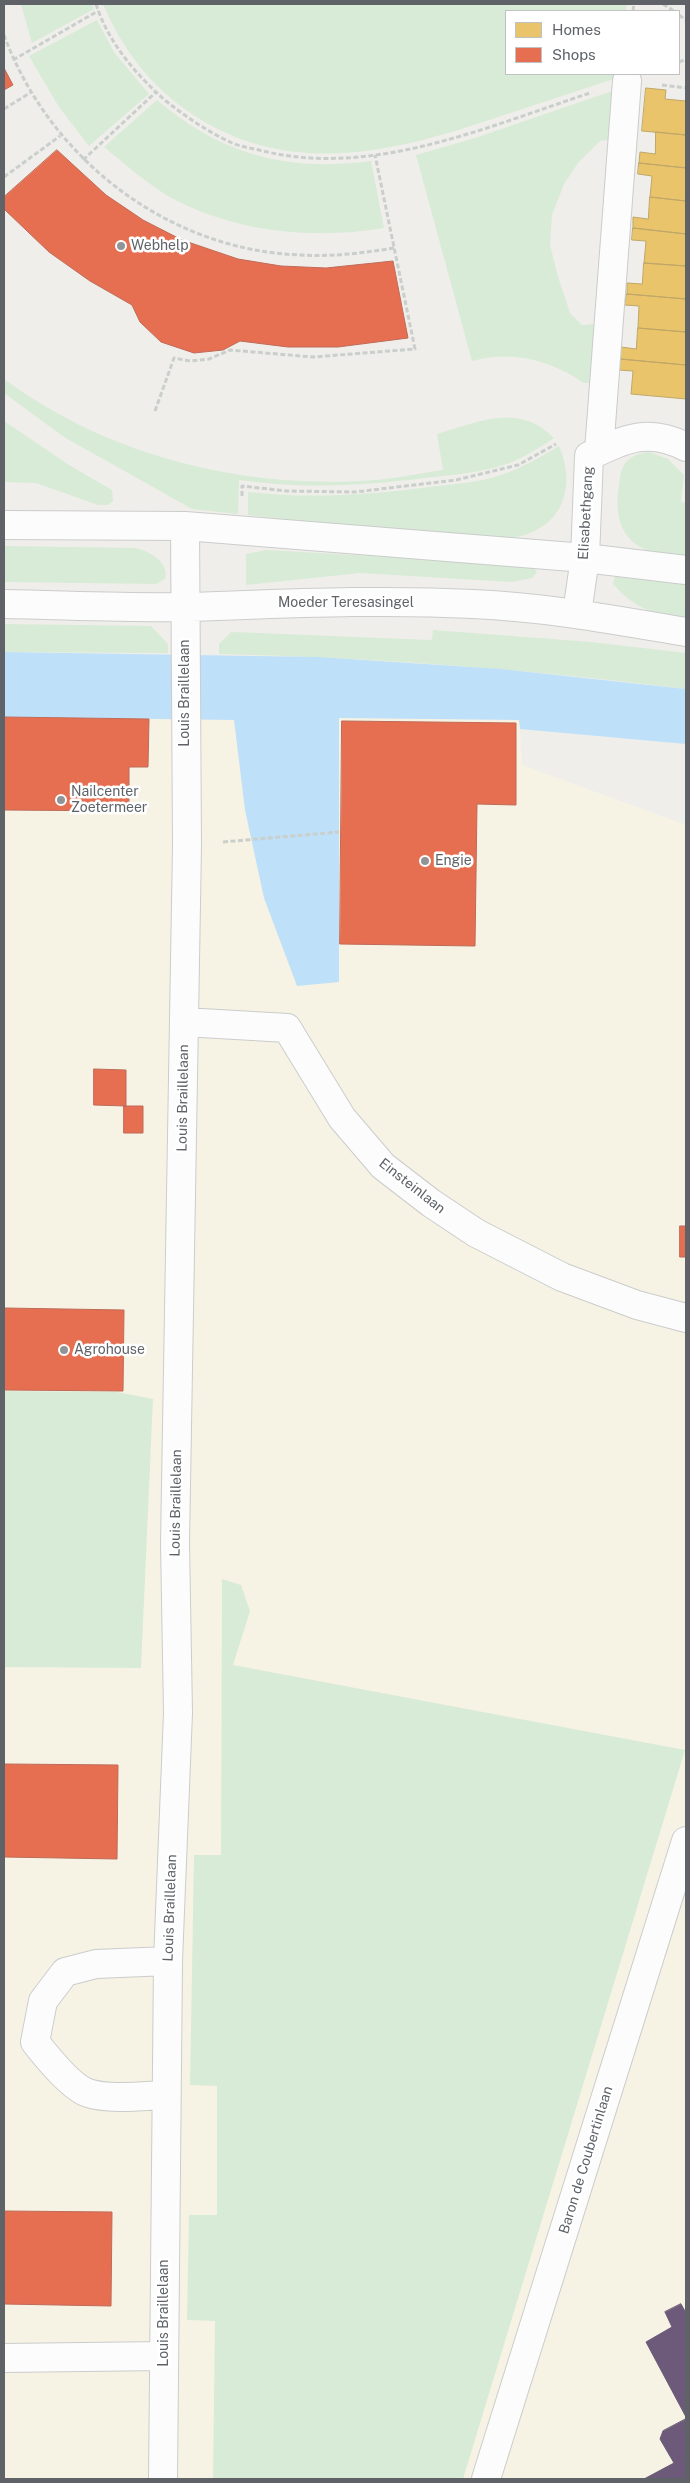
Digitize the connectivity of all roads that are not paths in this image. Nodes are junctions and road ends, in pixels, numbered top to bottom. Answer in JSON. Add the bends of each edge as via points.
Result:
{"nodes":[{"id":1,"x":627,"y":81,"type":"road end"},
{"id":2,"x":686,"y":447,"type":"edge"},
{"id":3,"x":599,"y":451,"type":"junction"},
{"id":4,"x":4,"y":525,"type":"edge"},
{"id":5,"x":185,"y":526,"type":"junction"},
{"id":6,"x":584,"y":558,"type":"junction"},
{"id":7,"x":686,"y":570,"type":"edge"},
{"id":8,"x":4,"y":604,"type":"edge"},
{"id":9,"x":578,"y":613,"type":"junction"},
{"id":10,"x":185,"y":615,"type":"junction"},
{"id":11,"x":686,"y":632,"type":"edge"},
{"id":12,"x":184,"y":1022,"type":"junction"},
{"id":13,"x":686,"y":1318,"type":"edge"},
{"id":14,"x":686,"y":1841,"type":"edge"},
{"id":15,"x":168,"y":1961,"type":"junction"},
{"id":16,"x":166,"y":2095,"type":"junction"},
{"id":17,"x":164,"y":2356,"type":"junction"},
{"id":18,"x":4,"y":2358,"type":"edge"},
{"id":19,"x":163,"y":2479,"type":"edge"},
{"id":20,"x":486,"y":2479,"type":"edge"}],
"edges":[{"from":1,"to":3,"type":"street"},
{"from":2,"to":3,"type":"street","name":"Elisabethgang","via":[[669,438],[630,437]]},
{"from":3,"to":6,"type":"street","name":"Elisabethgang","via":[[589,456]]},
{"from":4,"to":5,"type":"street"},
{"from":5,"to":6,"type":"street"},
{"from":5,"to":10,"type":"street","name":"Louis Braillelaan"},
{"from":6,"to":7,"type":"street"},
{"from":6,"to":9,"type":"street","name":"Elisabethgang"},
{"from":8,"to":10,"type":"street","name":"Moeder Teresasingel"},
{"from":9,"to":10,"type":"street","name":"Moeder Teresasingel","via":[[474,604],[380,602],[241,604]]},
{"from":9,"to":11,"type":"street","name":"Moeder Teresasingel"},
{"from":10,"to":12,"type":"street","name":"Louis Braillelaan","via":[[187,845]]},
{"from":12,"to":13,"type":"street","name":"Einsteinlaan","via":[[288,1028],[342,1118],[383,1166],[431,1203],[476,1233],[562,1277],[637,1305]]},
{"from":12,"to":15,"type":"street","name":"Louis Braillelaan","via":[[175,1543],[178,1714]]},
{"from":14,"to":20,"type":"street","name":"Baron de Coubertinlaan"},
{"from":15,"to":16,"type":"street","name":"Louis Braillelaan"},
{"from":15,"to":16,"type":"street","via":[[96,1964],[65,1972],[43,2001],[35,2042],[57,2069],[87,2093],[127,2097]]},
{"from":16,"to":17,"type":"street","name":"Louis Braillelaan"},
{"from":17,"to":18,"type":"street"},
{"from":17,"to":19,"type":"street","name":"Louis Braillelaan"}]}
